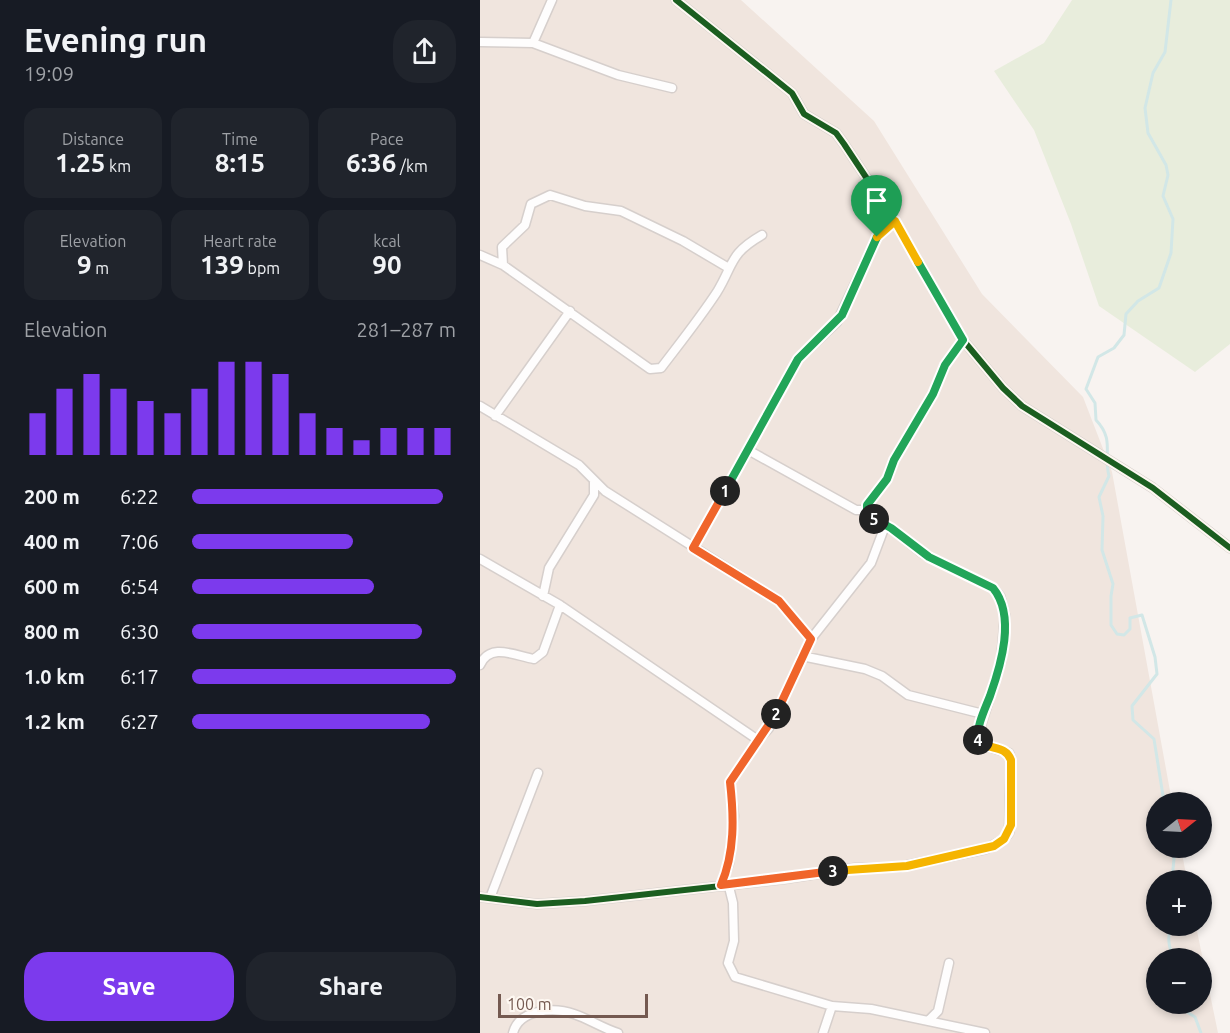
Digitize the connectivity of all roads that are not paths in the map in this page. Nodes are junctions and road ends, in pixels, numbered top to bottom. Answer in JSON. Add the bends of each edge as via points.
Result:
{"nodes":[{"id":1,"x":552,"y":0,"type":"edge"},
{"id":2,"x":675,"y":0,"type":"edge"},
{"id":3,"x":480,"y":42,"type":"edge"},
{"id":4,"x":533,"y":43,"type":"junction"},
{"id":5,"x":672,"y":87,"type":"dead end"},
{"id":6,"x":895,"y":221,"type":"junction"},
{"id":7,"x":762,"y":235,"type":"dead end"},
{"id":8,"x":480,"y":255,"type":"edge"},
{"id":9,"x":503,"y":265,"type":"junction"},
{"id":10,"x":727,"y":267,"type":"junction"},
{"id":11,"x":570,"y":311,"type":"junction"},
{"id":12,"x":963,"y":340,"type":"junction"},
{"id":13,"x":480,"y":406,"type":"edge"},
{"id":14,"x":495,"y":416,"type":"junction"},
{"id":15,"x":748,"y":450,"type":"junction"},
{"id":16,"x":594,"y":482,"type":"junction"},
{"id":17,"x":605,"y":491,"type":"junction"},
{"id":18,"x":594,"y":495,"type":"junction"},
{"id":19,"x":867,"y":510,"type":"junction"},
{"id":20,"x":885,"y":526,"type":"junction"},
{"id":21,"x":693,"y":548,"type":"junction"},
{"id":22,"x":1230,"y":548,"type":"edge"},
{"id":23,"x":480,"y":559,"type":"edge"},
{"id":24,"x":543,"y":596,"type":"junction"},
{"id":25,"x":560,"y":605,"type":"junction"},
{"id":26,"x":811,"y":639,"type":"junction"},
{"id":27,"x":802,"y":656,"type":"junction"},
{"id":28,"x":481,"y":662,"type":"edge"},
{"id":29,"x":983,"y":714,"type":"junction"},
{"id":30,"x":758,"y":740,"type":"junction"},
{"id":31,"x":538,"y":773,"type":"dead end"},
{"id":32,"x":725,"y":884,"type":"junction"},
{"id":33,"x":480,"y":897,"type":"edge"},
{"id":34,"x":490,"y":898,"type":"junction"},
{"id":35,"x":949,"y":963,"type":"dead end"},
{"id":36,"x":832,"y":1006,"type":"junction"},
{"id":37,"x":929,"y":1020,"type":"junction"},
{"id":38,"x":513,"y":1033,"type":"edge"},
{"id":39,"x":618,"y":1033,"type":"edge"},
{"id":40,"x":823,"y":1033,"type":"edge"},
{"id":41,"x":985,"y":1033,"type":"edge"}],
"edges":[{"from":1,"to":4,"type":"street"},
{"from":2,"to":6,"type":"street","via":[[792,93],[804,114],[836,133]]},
{"from":3,"to":4,"type":"street"},
{"from":4,"to":5,"type":"street","via":[[618,75]]},
{"from":6,"to":12,"type":"street"},
{"from":6,"to":15,"type":"street","via":[[877,237],[837,322],[798,359]]},
{"from":7,"to":10,"type":"street","via":[[748,243]]},
{"from":8,"to":9,"type":"street"},
{"from":9,"to":10,"type":"street","via":[[502,247],[525,225],[531,204],[550,195],[630,214]]},
{"from":9,"to":11,"type":"street"},
{"from":10,"to":11,"type":"street","via":[[718,290],[657,370],[650,369]]},
{"from":11,"to":14,"type":"street"},
{"from":12,"to":19,"type":"street","via":[[945,365],[933,394]]},
{"from":12,"to":22,"type":"street","via":[[1022,406],[1153,488]]},
{"from":13,"to":14,"type":"street"},
{"from":14,"to":16,"type":"street","via":[[579,465]]},
{"from":15,"to":19,"type":"street","via":[[856,510]]},
{"from":15,"to":21,"type":"street"},
{"from":16,"to":17,"type":"street"},
{"from":16,"to":18,"type":"street"},
{"from":17,"to":18,"type":"street"},
{"from":17,"to":21,"type":"street"},
{"from":18,"to":24,"type":"street","via":[[549,568]]},
{"from":19,"to":20,"type":"street"},
{"from":20,"to":26,"type":"street","via":[[879,547],[864,573]]},
{"from":20,"to":29,"type":"street","via":[[922,553],[988,585],[1000,596],[1005,615],[1001,661]]},
{"from":21,"to":26,"type":"street","via":[[779,601]]},
{"from":23,"to":24,"type":"street"},
{"from":24,"to":25,"type":"street"},
{"from":25,"to":28,"type":"street","via":[[543,652],[534,659],[495,651]]},
{"from":25,"to":30,"type":"street"},
{"from":26,"to":27,"type":"street"},
{"from":27,"to":29,"type":"street","via":[[865,669],[908,695]]},
{"from":27,"to":30,"type":"street","via":[[779,709]]},
{"from":29,"to":32,"type":"street","via":[[979,742],[1002,749],[1011,760],[1011,825],[1004,839],[986,849],[907,866],[855,868]]},
{"from":30,"to":32,"type":"street","via":[[730,782],[734,816]]},
{"from":31,"to":34,"type":"street"},
{"from":32,"to":34,"type":"street","via":[[552,903]]},
{"from":32,"to":36,"type":"street","via":[[734,921],[729,963],[735,977]]},
{"from":33,"to":34,"type":"street"},
{"from":35,"to":37,"type":"street","via":[[938,1011]]},
{"from":36,"to":37,"type":"street"},
{"from":36,"to":40,"type":"street"},
{"from":37,"to":41,"type":"street"},
{"from":38,"to":39,"type":"street","via":[[519,1021],[528,1015],[557,1011],[572,1013]]}]}
